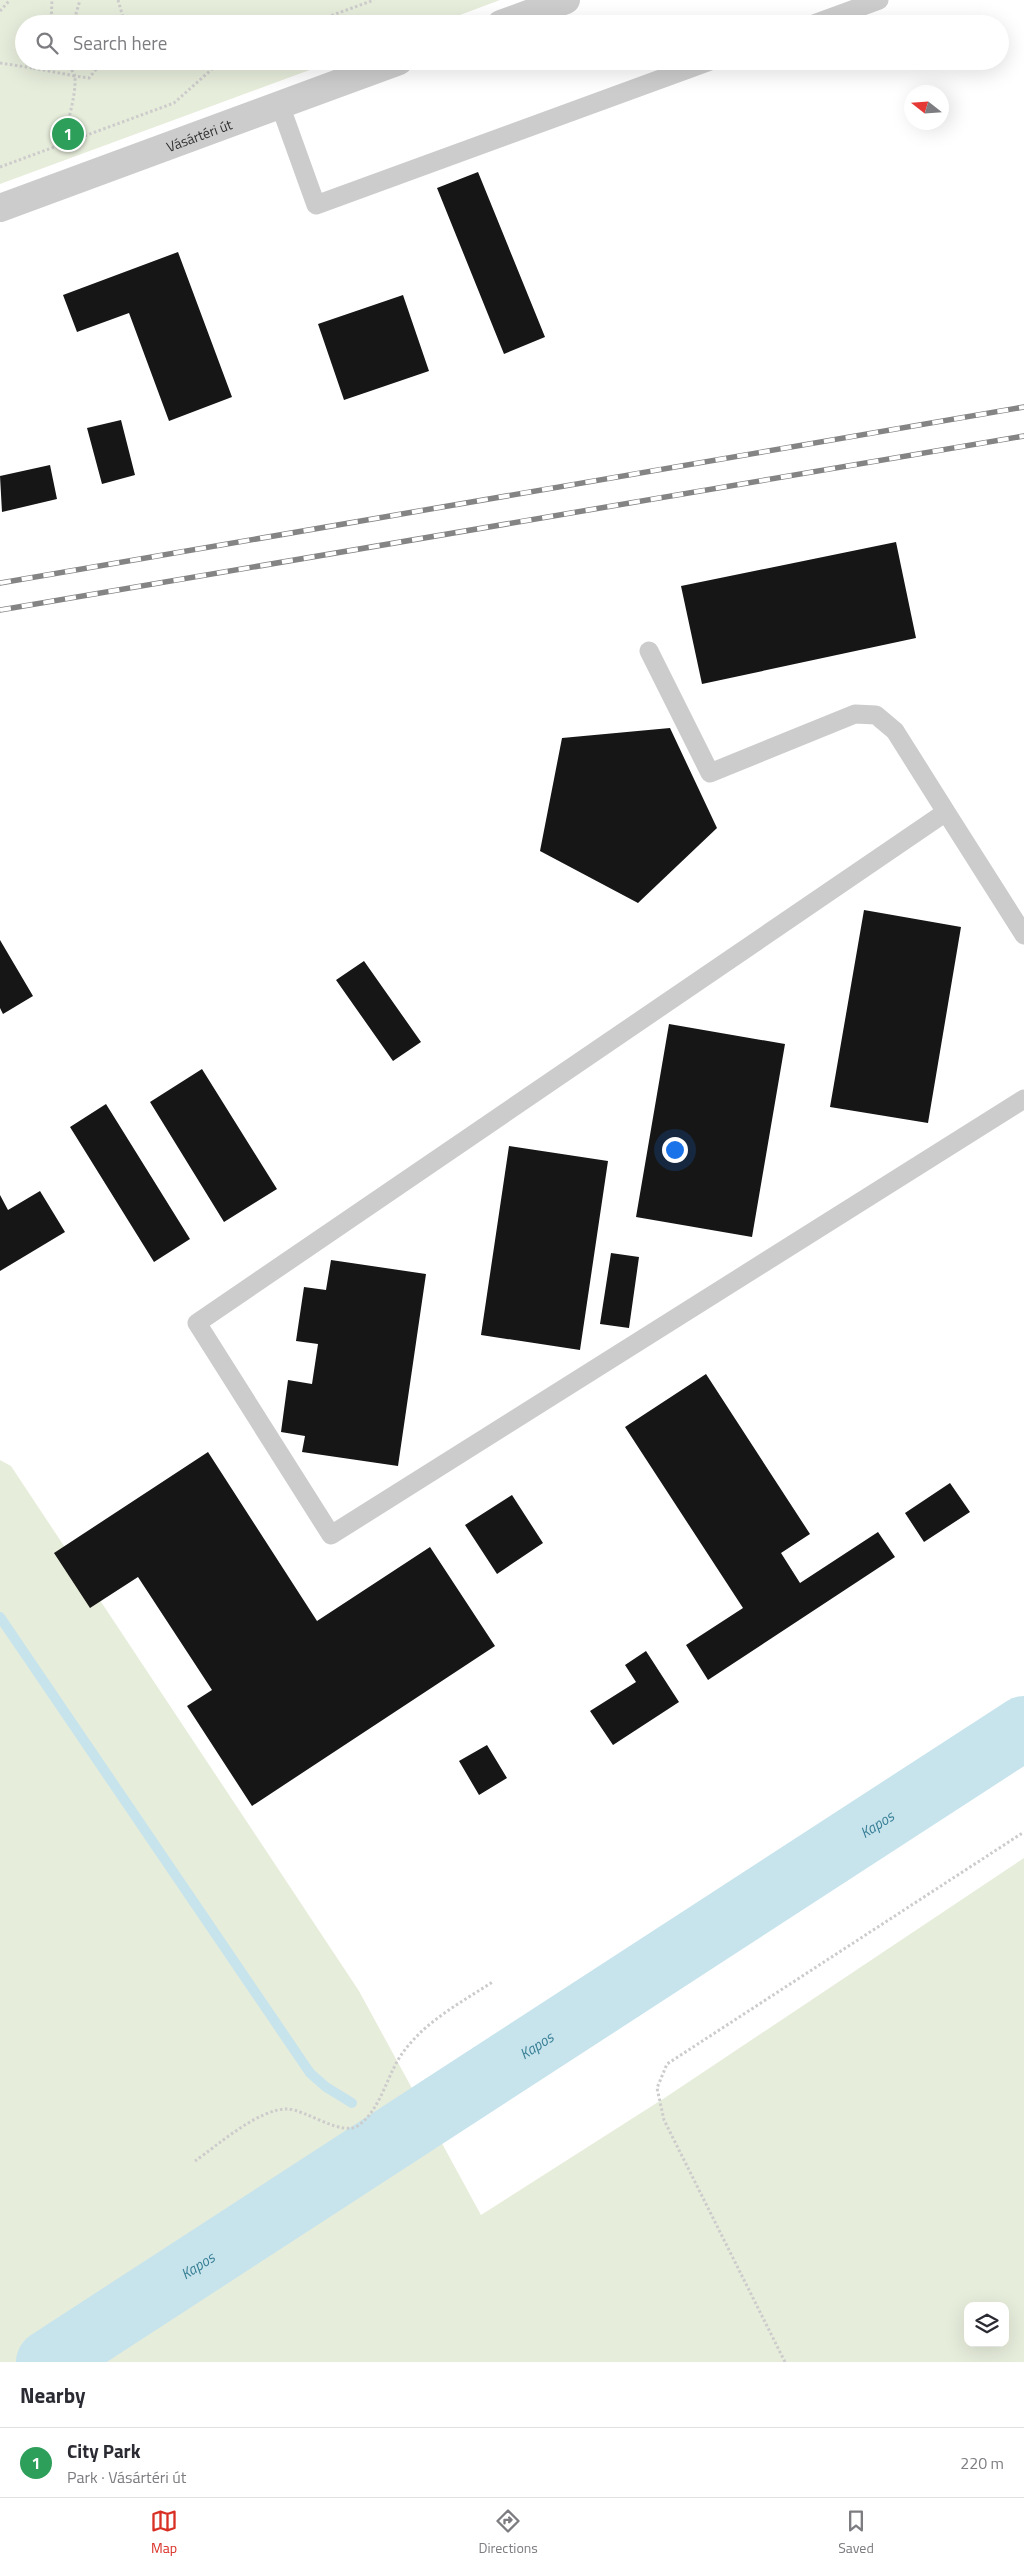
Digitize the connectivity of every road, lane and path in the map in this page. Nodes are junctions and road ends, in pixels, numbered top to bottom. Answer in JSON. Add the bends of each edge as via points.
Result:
{"nodes":[{"id":1,"x":10,"y":0,"type":"edge"},
{"id":2,"x":52,"y":0,"type":"edge"},
{"id":3,"x":80,"y":0,"type":"edge"},
{"id":4,"x":118,"y":0,"type":"edge"},
{"id":5,"x":374,"y":0,"type":"edge"},
{"id":6,"x":566,"y":0,"type":"edge"},
{"id":7,"x":879,"y":0,"type":"edge"},
{"id":8,"x":0,"y":10,"type":"edge"},
{"id":9,"x":51,"y":15,"type":"edge"},
{"id":10,"x":76,"y":15,"type":"edge"},
{"id":11,"x":123,"y":15,"type":"edge"},
{"id":12,"x":333,"y":15,"type":"edge"},
{"id":13,"x":525,"y":15,"type":"edge"},
{"id":14,"x":838,"y":15,"type":"edge"},
{"id":15,"x":0,"y":63,"type":"edge"},
{"id":16,"x":15,"y":65,"type":"edge"},
{"id":17,"x":44,"y":70,"type":"edge"},
{"id":18,"x":72,"y":70,"type":"edge"},
{"id":19,"x":96,"y":70,"type":"edge"},
{"id":20,"x":211,"y":70,"type":"edge"},
{"id":21,"x":374,"y":70,"type":"edge"},
{"id":22,"x":685,"y":70,"type":"edge"},
{"id":23,"x":75,"y":76,"type":"junction"},
{"id":24,"x":280,"y":105,"type":"junction"},
{"id":25,"x":62,"y":144,"type":"junction"},
{"id":26,"x":0,"y":168,"type":"edge"},
{"id":27,"x":0,"y":208,"type":"edge"},
{"id":28,"x":649,"y":651,"type":"dead end"},
{"id":29,"x":946,"y":812,"type":"junction"},
{"id":30,"x":1024,"y":935,"type":"edge"},
{"id":31,"x":1024,"y":1099,"type":"edge"},
{"id":32,"x":1024,"y":1832,"type":"edge"},
{"id":33,"x":494,"y":1981,"type":"dead end"},
{"id":34,"x":195,"y":2161,"type":"dead end"},
{"id":35,"x":785,"y":2362,"type":"edge"}],
"edges":[{"from":1,"to":8,"type":"path"},
{"from":2,"to":9,"type":"path"},
{"from":3,"to":10,"type":"path"},
{"from":4,"to":11,"type":"path"},
{"from":5,"to":12,"type":"path"},
{"from":6,"to":13,"type":"street"},
{"from":7,"to":14,"type":"lane"},
{"from":15,"to":16,"type":"path"},
{"from":17,"to":23,"type":"path"},
{"from":18,"to":23,"type":"path"},
{"from":19,"to":23,"type":"path","via":[[89,78]]},
{"from":20,"to":25,"type":"path","via":[[174,103]]},
{"from":21,"to":24,"type":"street","name":"Vásártéri út"},
{"from":22,"to":24,"type":"lane","via":[[316,205]]},
{"from":23,"to":25,"type":"path","via":[[75,92]]},
{"from":24,"to":27,"type":"street","name":"Vásártéri út"},
{"from":25,"to":26,"type":"path"},
{"from":28,"to":29,"type":"lane","via":[[710,774],[854,714],[876,715],[895,731]]},
{"from":29,"to":30,"type":"lane"},
{"from":29,"to":31,"type":"lane","via":[[197,1323],[331,1535]]},
{"from":32,"to":35,"type":"path","via":[[667,2064],[657,2088],[664,2120]]},
{"from":33,"to":34,"type":"path","via":[[425,2026],[403,2051],[376,2104],[358,2126],[346,2129],[287,2109],[263,2114]]}]}
